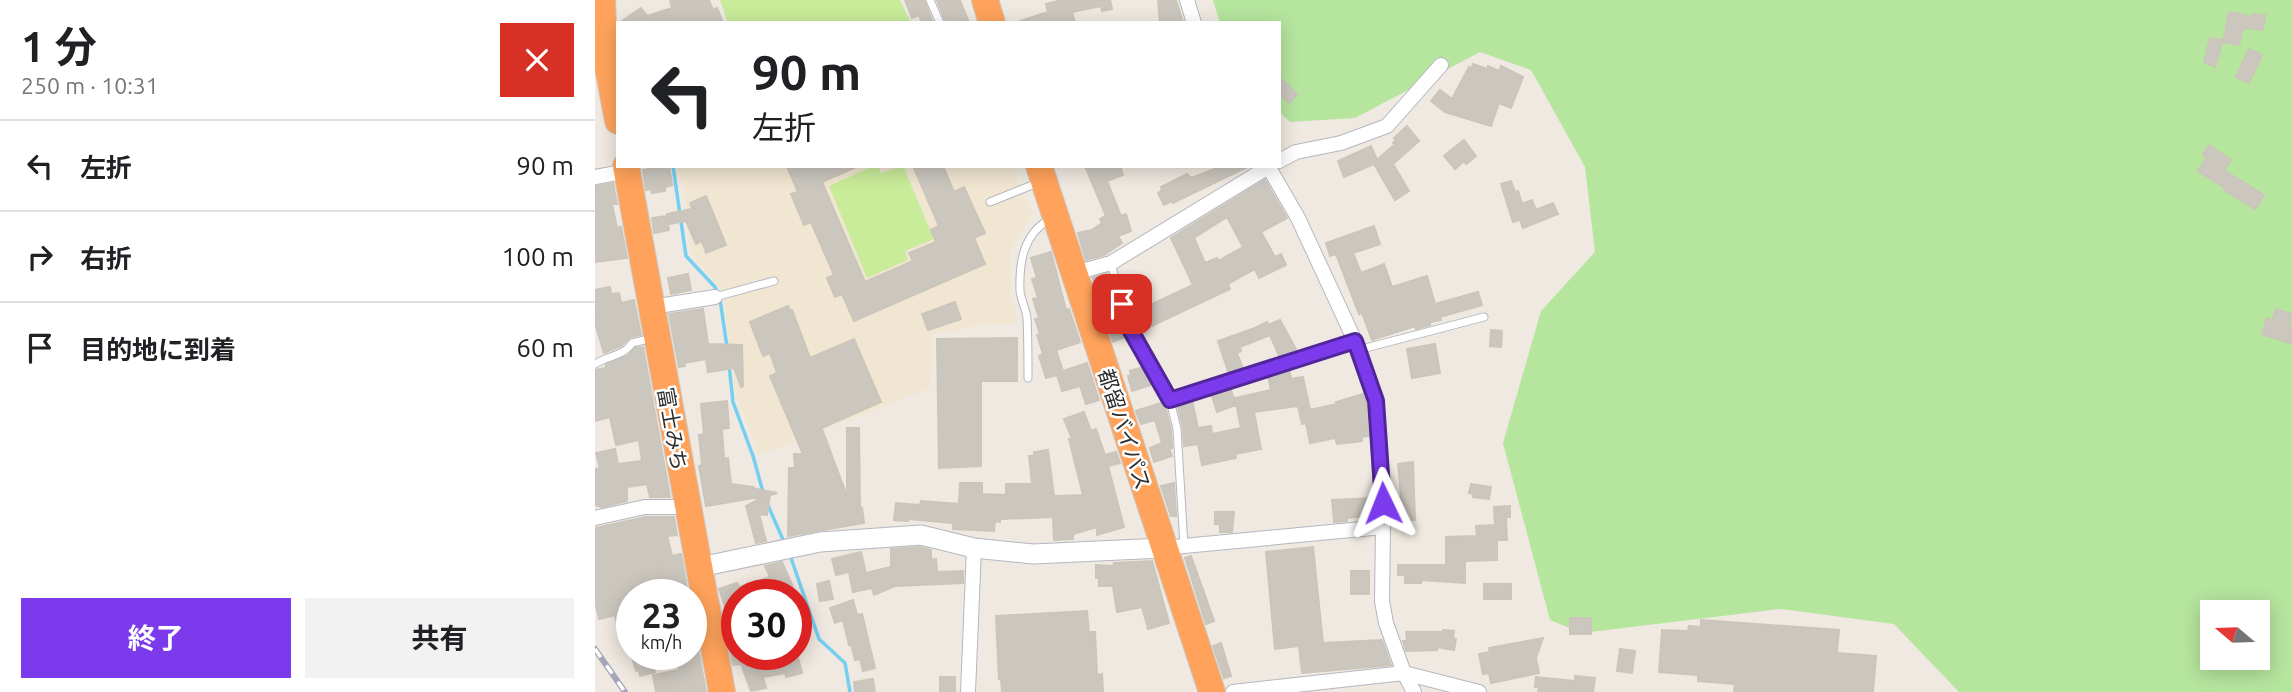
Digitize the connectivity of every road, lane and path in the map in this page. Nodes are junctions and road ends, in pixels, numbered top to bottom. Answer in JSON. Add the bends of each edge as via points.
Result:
{"nodes":[{"id":1,"x":601,"y":0,"type":"edge"},
{"id":2,"x":930,"y":0,"type":"edge"},
{"id":3,"x":985,"y":0,"type":"edge"},
{"id":4,"x":1187,"y":0,"type":"edge"},
{"id":5,"x":939,"y":21,"type":"edge"},
{"id":6,"x":991,"y":21,"type":"edge"},
{"id":7,"x":1193,"y":21,"type":"edge"},
{"id":8,"x":1441,"y":65,"type":"dead end"},
{"id":9,"x":616,"y":110,"type":"edge"},
{"id":10,"x":1281,"y":160,"type":"edge"},
{"id":11,"x":1266,"y":168,"type":"edge"},
{"id":12,"x":1270,"y":168,"type":"edge"},
{"id":13,"x":626,"y":169,"type":"edge"},
{"id":14,"x":1041,"y":173,"type":"edge"},
{"id":15,"x":595,"y":177,"type":"edge"},
{"id":16,"x":990,"y":202,"type":"dead end"},
{"id":17,"x":1056,"y":216,"type":"junction"},
{"id":18,"x":1111,"y":263,"type":"junction"},
{"id":19,"x":1075,"y":274,"type":"junction"},
{"id":20,"x":774,"y":281,"type":"dead end"},
{"id":21,"x":719,"y":296,"type":"joint"},
{"id":22,"x":652,"y":307,"type":"junction"},
{"id":23,"x":1484,"y":317,"type":"dead end"},
{"id":24,"x":657,"y":338,"type":"junction"},
{"id":25,"x":1357,"y":345,"type":"junction"},
{"id":26,"x":595,"y":364,"type":"edge"},
{"id":27,"x":1028,"y":378,"type":"dead end"},
{"id":28,"x":1170,"y":400,"type":"junction"},
{"id":29,"x":687,"y":507,"type":"junction"},
{"id":30,"x":595,"y":518,"type":"edge"},
{"id":31,"x":1383,"y":527,"type":"junction"},
{"id":32,"x":1173,"y":547,"type":"junction"},
{"id":33,"x":974,"y":548,"type":"junction"},
{"id":34,"x":700,"y":567,"type":"junction"},
{"id":35,"x":1404,"y":673,"type":"junction"},
{"id":36,"x":722,"y":692,"type":"edge"},
{"id":37,"x":968,"y":692,"type":"edge"},
{"id":38,"x":1212,"y":692,"type":"edge"},
{"id":39,"x":1233,"y":692,"type":"edge"},
{"id":40,"x":1414,"y":692,"type":"edge"},
{"id":41,"x":1479,"y":692,"type":"edge"}],
"edges":[{"from":1,"to":9,"type":"highway"},
{"from":2,"to":5,"type":"lane"},
{"from":3,"to":6,"type":"highway"},
{"from":4,"to":7,"type":"street"},
{"from":8,"to":10,"type":"street","via":[[1387,126]]},
{"from":11,"to":18,"type":"street"},
{"from":12,"to":25,"type":"street"},
{"from":13,"to":15,"type":"street"},
{"from":13,"to":22,"type":"highway","name":"富士みち"},
{"from":14,"to":16,"type":"lane"},
{"from":14,"to":17,"type":"highway","name":"都留バイパス"},
{"from":17,"to":19,"type":"highway","name":"都留バイパス"},
{"from":17,"to":27,"type":"lane","via":[[1043,223],[1023,249],[1020,293],[1027,315]]},
{"from":18,"to":19,"type":"street"},
{"from":18,"to":28,"type":"lane","via":[[1127,324]]},
{"from":19,"to":32,"type":"highway","name":"都留バイパス"},
{"from":20,"to":21,"type":"lane"},
{"from":21,"to":22,"type":"street"},
{"from":22,"to":24,"type":"highway","name":"富士みち"},
{"from":23,"to":25,"type":"lane"},
{"from":24,"to":26,"type":"lane","via":[[632,343],[628,351]]},
{"from":24,"to":29,"type":"highway","name":"富士みち"},
{"from":25,"to":28,"type":"lane"},
{"from":25,"to":31,"type":"street","via":[[1376,401]]},
{"from":28,"to":32,"type":"lane","via":[[1177,429]]},
{"from":29,"to":30,"type":"street","via":[[645,507]]},
{"from":29,"to":34,"type":"highway","name":"富士みち"},
{"from":31,"to":32,"type":"street"},
{"from":31,"to":35,"type":"street","via":[[1382,601]]},
{"from":32,"to":33,"type":"street","via":[[1033,554]]},
{"from":32,"to":38,"type":"highway","name":"都留バイパス"},
{"from":33,"to":34,"type":"street","via":[[921,536],[876,538],[820,542]]},
{"from":33,"to":37,"type":"street"},
{"from":34,"to":36,"type":"highway","name":"富士みち"},
{"from":35,"to":39,"type":"street"},
{"from":35,"to":40,"type":"street"},
{"from":35,"to":41,"type":"street"}]}
